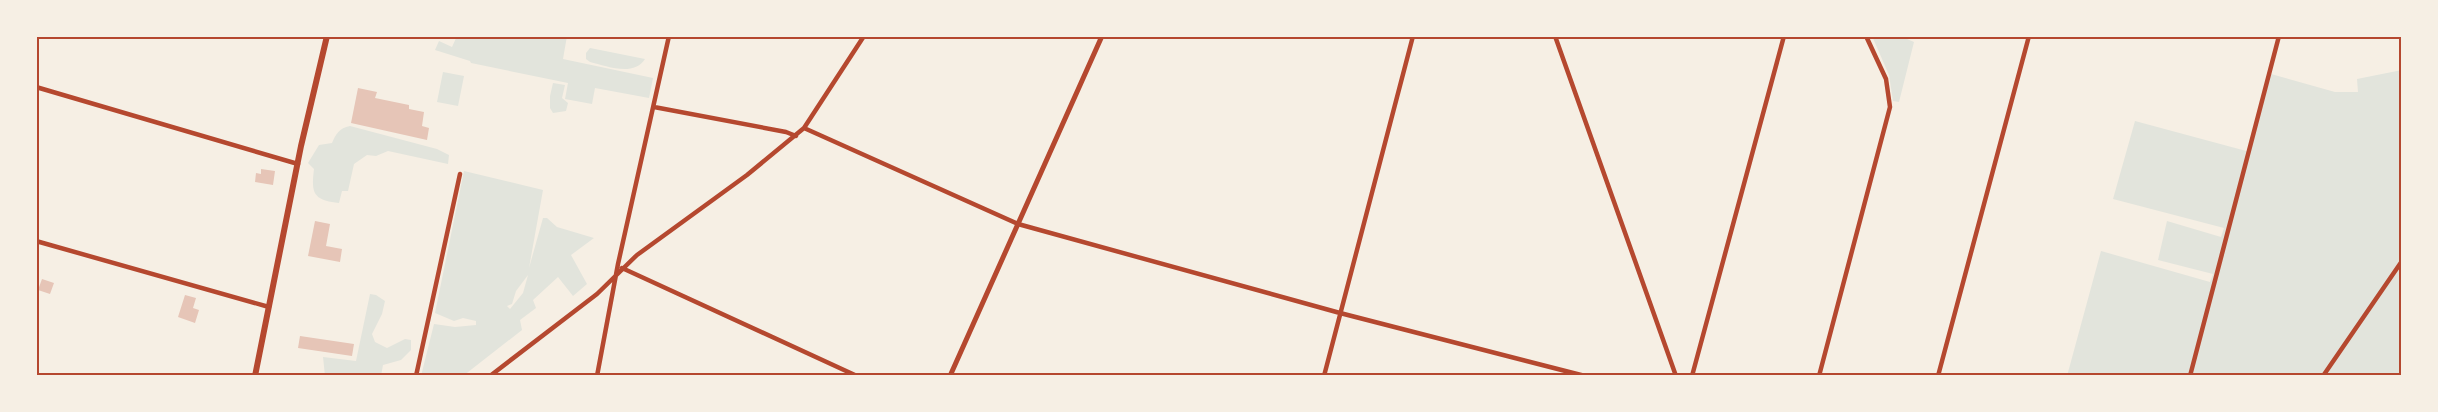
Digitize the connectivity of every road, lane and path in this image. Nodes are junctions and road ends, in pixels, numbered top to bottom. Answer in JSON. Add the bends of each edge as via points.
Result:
{"nodes":[{"id":1,"x":327,"y":36,"type":"edge"},
{"id":2,"x":669,"y":36,"type":"edge"},
{"id":3,"x":864,"y":36,"type":"edge"},
{"id":4,"x":1102,"y":36,"type":"edge"},
{"id":5,"x":1413,"y":36,"type":"edge"},
{"id":6,"x":1555,"y":36,"type":"edge"},
{"id":7,"x":1784,"y":36,"type":"edge"},
{"id":8,"x":1866,"y":36,"type":"edge"},
{"id":9,"x":2029,"y":36,"type":"edge"},
{"id":10,"x":2279,"y":36,"type":"edge"},
{"id":11,"x":36,"y":87,"type":"edge"},
{"id":12,"x":654,"y":107,"type":"junction"},
{"id":13,"x":804,"y":128,"type":"junction"},
{"id":14,"x":796,"y":136,"type":"junction"},
{"id":15,"x":298,"y":164,"type":"junction"},
{"id":16,"x":460,"y":174,"type":"dead end"},
{"id":17,"x":1018,"y":224,"type":"junction"},
{"id":18,"x":36,"y":241,"type":"edge"},
{"id":19,"x":2402,"y":261,"type":"edge"},
{"id":20,"x":617,"y":266,"type":"junction"},
{"id":21,"x":624,"y":268,"type":"junction"},
{"id":22,"x":616,"y":276,"type":"junction"},
{"id":23,"x":269,"y":307,"type":"junction"},
{"id":24,"x":1340,"y":313,"type":"junction"},
{"id":25,"x":255,"y":376,"type":"edge"},
{"id":26,"x":416,"y":376,"type":"edge"},
{"id":27,"x":490,"y":376,"type":"edge"},
{"id":28,"x":597,"y":376,"type":"edge"},
{"id":29,"x":857,"y":376,"type":"edge"},
{"id":30,"x":950,"y":376,"type":"edge"},
{"id":31,"x":1324,"y":376,"type":"edge"},
{"id":32,"x":1585,"y":376,"type":"edge"},
{"id":33,"x":1676,"y":376,"type":"edge"},
{"id":34,"x":1692,"y":376,"type":"edge"},
{"id":35,"x":1819,"y":376,"type":"edge"},
{"id":36,"x":1938,"y":376,"type":"edge"},
{"id":37,"x":2190,"y":376,"type":"edge"},
{"id":38,"x":2323,"y":376,"type":"edge"}],
"edges":[{"from":1,"to":15,"type":"main road"},
{"from":2,"to":12,"type":"street"},
{"from":3,"to":13,"type":"street"},
{"from":4,"to":17,"type":"street"},
{"from":5,"to":24,"type":"street"},
{"from":6,"to":33,"type":"street"},
{"from":7,"to":34,"type":"street"},
{"from":8,"to":35,"type":"street","via":[[1890,88],[1890,107]]},
{"from":9,"to":36,"type":"street"},
{"from":10,"to":37,"type":"street"},
{"from":11,"to":15,"type":"street"},
{"from":12,"to":14,"type":"street"},
{"from":12,"to":20,"type":"street"},
{"from":13,"to":14,"type":"street"},
{"from":13,"to":17,"type":"street"},
{"from":14,"to":21,"type":"street"},
{"from":15,"to":23,"type":"main road"},
{"from":16,"to":26,"type":"street"},
{"from":17,"to":24,"type":"street"},
{"from":17,"to":30,"type":"street"},
{"from":18,"to":23,"type":"street"},
{"from":19,"to":38,"type":"street"},
{"from":20,"to":21,"type":"street"},
{"from":20,"to":22,"type":"street"},
{"from":21,"to":22,"type":"street"},
{"from":21,"to":29,"type":"street"},
{"from":22,"to":27,"type":"street"},
{"from":22,"to":28,"type":"street"},
{"from":23,"to":25,"type":"main road"},
{"from":24,"to":31,"type":"street"},
{"from":24,"to":32,"type":"street"}]}
